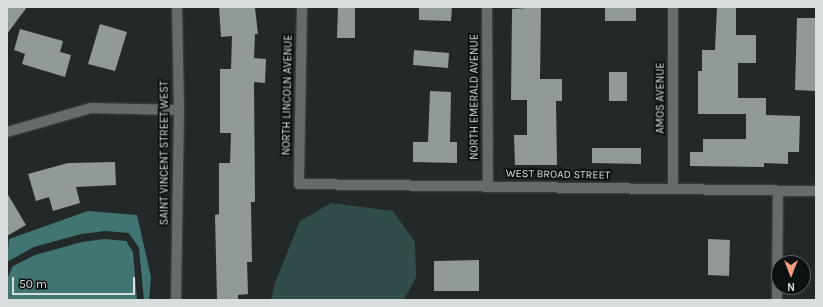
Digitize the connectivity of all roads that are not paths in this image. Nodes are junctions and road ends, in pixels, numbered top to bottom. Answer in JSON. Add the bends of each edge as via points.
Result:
{"nodes":[{"id":1,"x":176,"y":7,"type":"edge"},
{"id":2,"x":302,"y":7,"type":"edge"},
{"id":3,"x":487,"y":7,"type":"edge"},
{"id":4,"x":673,"y":7,"type":"edge"},
{"id":5,"x":179,"y":110,"type":"junction"},
{"id":6,"x":7,"y":132,"type":"edge"},
{"id":7,"x":299,"y":184,"type":"joint"},
{"id":8,"x":488,"y":186,"type":"junction"},
{"id":9,"x":673,"y":189,"type":"junction"},
{"id":10,"x":778,"y":191,"type":"junction"},
{"id":11,"x":816,"y":191,"type":"edge"},
{"id":12,"x":176,"y":300,"type":"edge"},
{"id":13,"x":777,"y":300,"type":"edge"}],
"edges":[{"from":1,"to":5,"type":"street","name":"SAINT VINCENT STREET WEST"},
{"from":2,"to":7,"type":"street","name":"NORTH LINCOLN AVENUE"},
{"from":3,"to":8,"type":"street","name":"NORTH EMERALD AVENUE"},
{"from":4,"to":9,"type":"street","name":"AMOS AVENUE"},
{"from":5,"to":6,"type":"street","via":[[91,108]]},
{"from":5,"to":12,"type":"street","name":"SAINT VINCENT STREET WEST"},
{"from":7,"to":8,"type":"street","name":"WEST BROAD STREET"},
{"from":8,"to":9,"type":"street","name":"WEST BROAD STREET"},
{"from":9,"to":10,"type":"street","name":"WEST BROAD STREET"},
{"from":10,"to":11,"type":"street","name":"WEST BROAD STREET"},
{"from":10,"to":13,"type":"street"}]}
